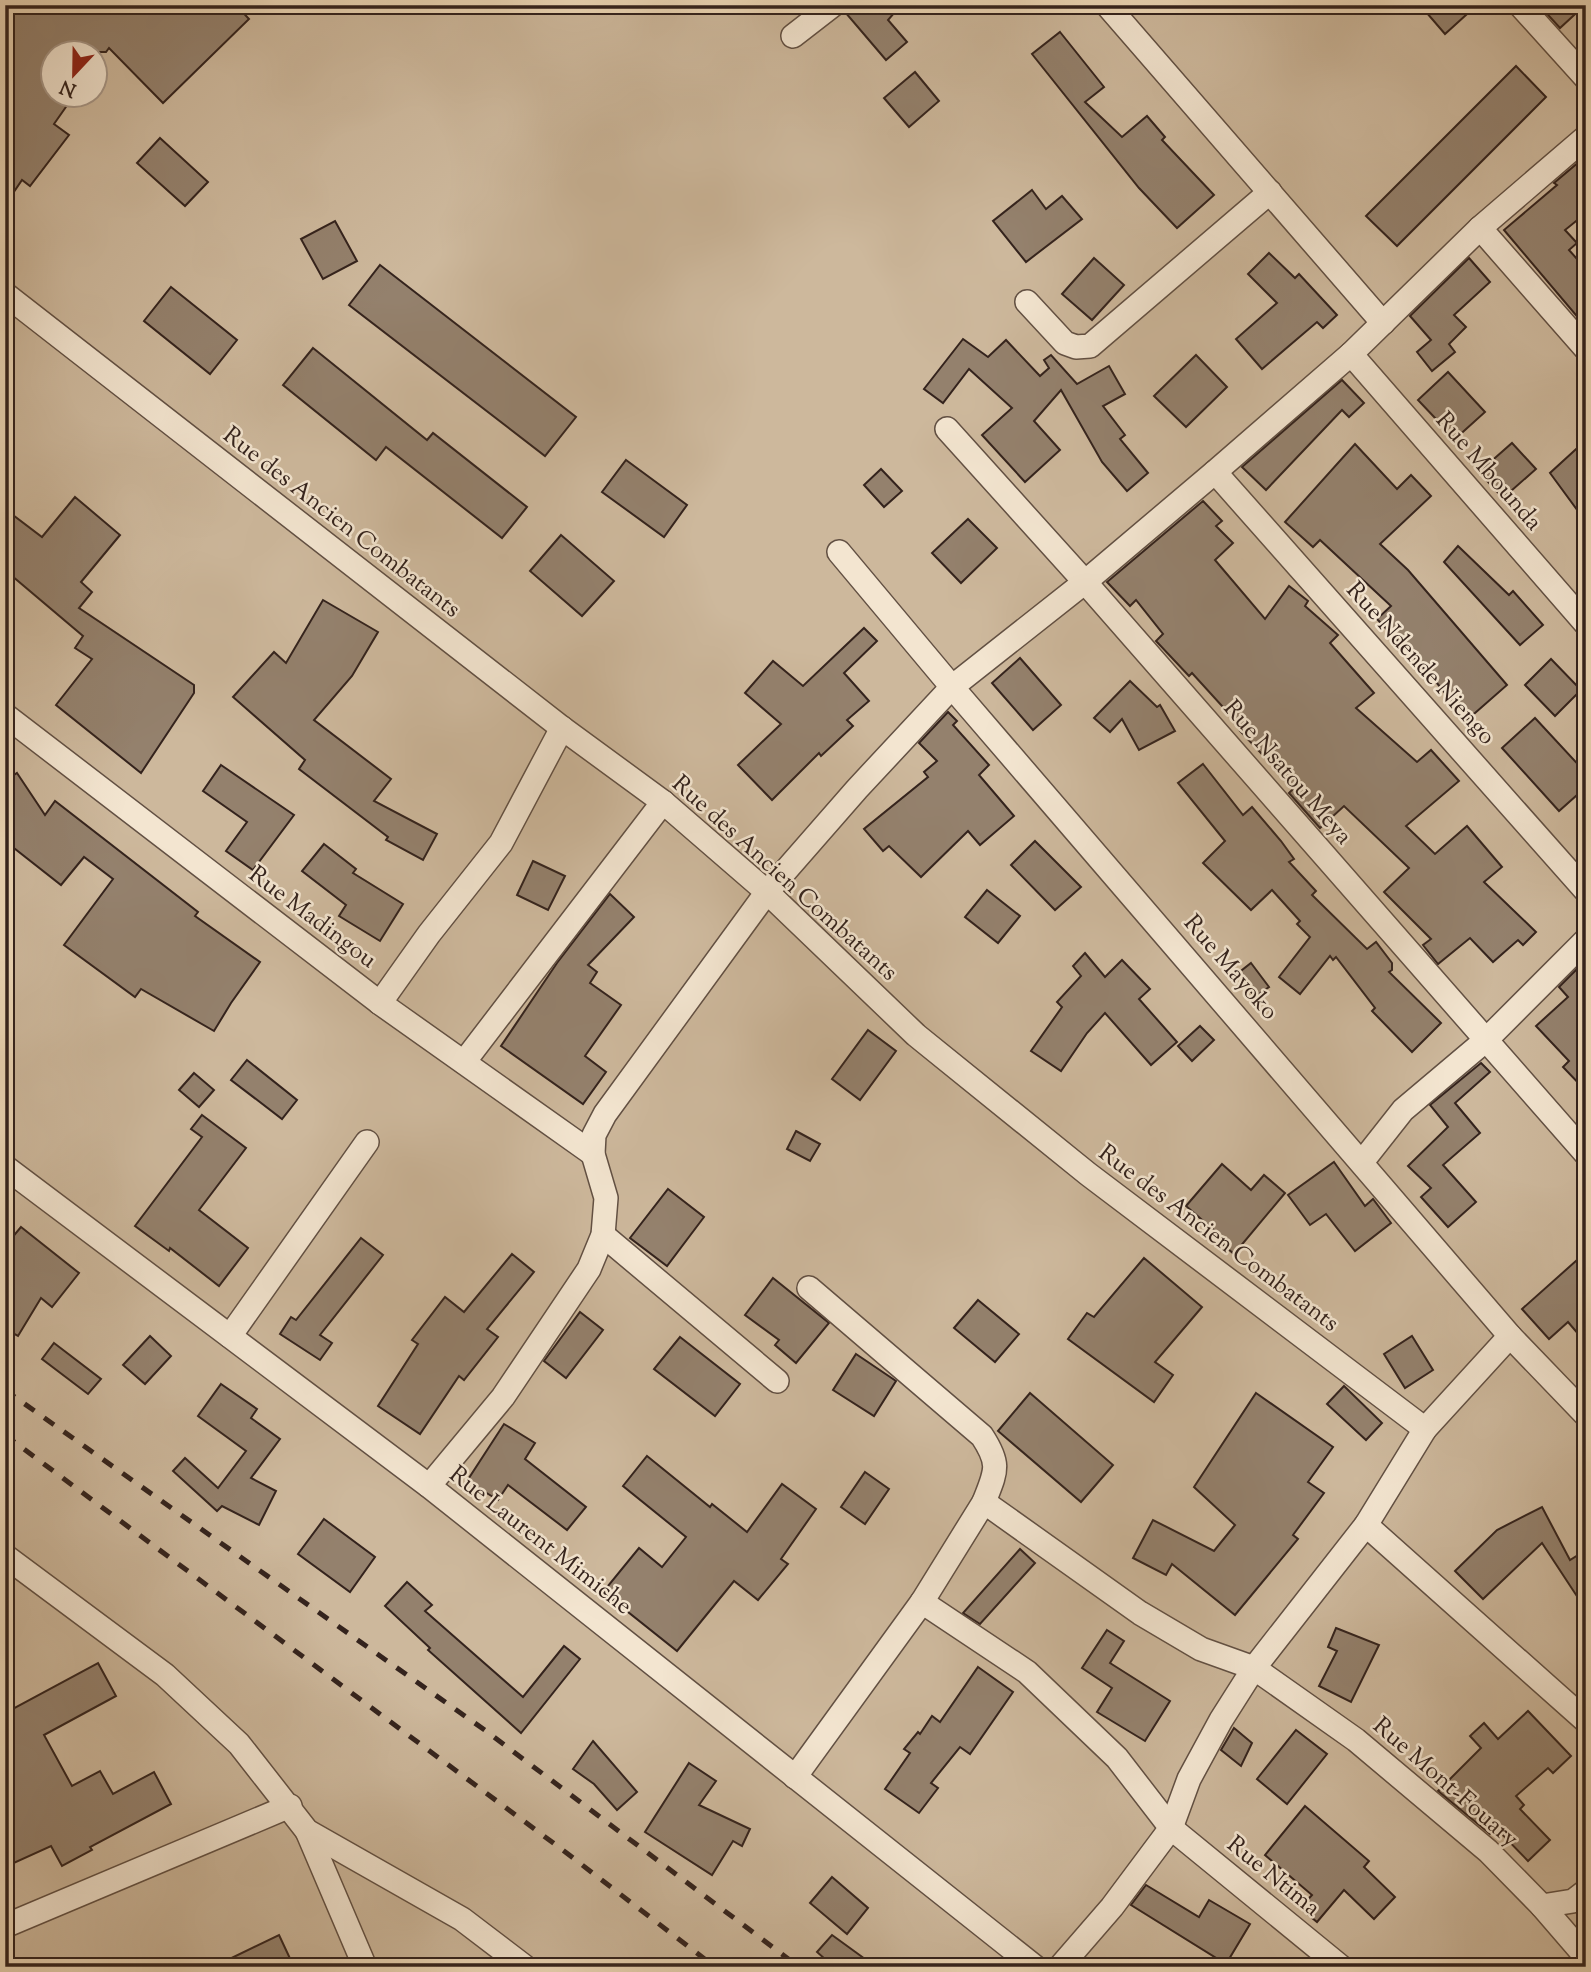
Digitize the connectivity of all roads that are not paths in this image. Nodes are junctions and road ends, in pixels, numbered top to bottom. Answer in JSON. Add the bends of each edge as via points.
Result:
{"nodes":[{"id":1,"x":833,"y":5,"type":"edge"},
{"id":2,"x":1107,"y":5,"type":"edge"},
{"id":3,"x":1520,"y":5,"type":"edge"},
{"id":4,"x":793,"y":36,"type":"dead end"},
{"id":5,"x":1586,"y":78,"type":"edge"},
{"id":6,"x":1586,"y":137,"type":"edge"},
{"id":7,"x":1270,"y":192,"type":"junction"},
{"id":8,"x":1479,"y":229,"type":"junction"},
{"id":9,"x":5,"y":294,"type":"edge"},
{"id":10,"x":1027,"y":302,"type":"dead end"},
{"id":11,"x":1383,"y":323,"type":"junction"},
{"id":12,"x":1586,"y":349,"type":"edge"},
{"id":13,"x":1351,"y":354,"type":"junction"},
{"id":14,"x":947,"y":429,"type":"dead end"},
{"id":15,"x":1215,"y":472,"type":"junction"},
{"id":16,"x":839,"y":552,"type":"dead end"},
{"id":17,"x":1085,"y":582,"type":"junction"},
{"id":18,"x":1586,"y":624,"type":"edge"},
{"id":19,"x":952,"y":687,"type":"junction"},
{"id":20,"x":5,"y":715,"type":"edge"},
{"id":21,"x":562,"y":728,"type":"junction"},
{"id":22,"x":663,"y":802,"type":"junction"},
{"id":23,"x":1586,"y":891,"type":"edge"},
{"id":24,"x":767,"y":892,"type":"junction"},
{"id":25,"x":1586,"y":940,"type":"edge"},
{"id":26,"x":380,"y":1003,"type":"junction"},
{"id":27,"x":1486,"y":1040,"type":"junction"},
{"id":28,"x":464,"y":1062,"type":"junction"},
{"id":29,"x":367,"y":1142,"type":"dead end"},
{"id":30,"x":593,"y":1154,"type":"junction"},
{"id":31,"x":1586,"y":1154,"type":"edge"},
{"id":32,"x":1363,"y":1162,"type":"junction"},
{"id":33,"x":5,"y":1167,"type":"edge"},
{"id":34,"x":603,"y":1235,"type":"junction"},
{"id":35,"x":809,"y":1288,"type":"dead end"},
{"id":36,"x":230,"y":1336,"type":"junction"},
{"id":37,"x":1510,"y":1336,"type":"junction"},
{"id":38,"x":777,"y":1381,"type":"dead end"},
{"id":39,"x":1586,"y":1415,"type":"edge"},
{"id":40,"x":1425,"y":1429,"type":"junction"},
{"id":41,"x":429,"y":1486,"type":"junction"},
{"id":42,"x":984,"y":1502,"type":"junction"},
{"id":43,"x":1367,"y":1525,"type":"junction"},
{"id":44,"x":5,"y":1556,"type":"edge"},
{"id":45,"x":922,"y":1602,"type":"junction"},
{"id":46,"x":1254,"y":1668,"type":"junction"},
{"id":47,"x":1586,"y":1721,"type":"edge"},
{"id":48,"x":794,"y":1777,"type":"junction"},
{"id":49,"x":290,"y":1807,"type":"junction"},
{"id":50,"x":1171,"y":1828,"type":"junction"},
{"id":51,"x":307,"y":1830,"type":"junction"},
{"id":52,"x":1586,"y":1891,"type":"edge"},
{"id":53,"x":1542,"y":1906,"type":"junction"},
{"id":54,"x":5,"y":1926,"type":"edge"},
{"id":55,"x":1586,"y":1957,"type":"edge"},
{"id":56,"x":365,"y":1967,"type":"edge"},
{"id":57,"x":525,"y":1967,"type":"edge"},
{"id":58,"x":1035,"y":1967,"type":"edge"},
{"id":59,"x":1060,"y":1967,"type":"edge"},
{"id":60,"x":1341,"y":1967,"type":"edge"}],
"edges":[{"from":1,"to":4,"type":"street"},
{"from":2,"to":7,"type":"street"},
{"from":3,"to":5,"type":"street"},
{"from":6,"to":8,"type":"street"},
{"from":7,"to":10,"type":"street","via":[[1090,346],[1065,343]]},
{"from":7,"to":11,"type":"street"},
{"from":8,"to":11,"type":"street"},
{"from":8,"to":12,"type":"street"},
{"from":9,"to":21,"type":"street","name":"Rue des Ancien Combatants"},
{"from":11,"to":13,"type":"street"},
{"from":13,"to":15,"type":"street"},
{"from":13,"to":18,"type":"street","name":"Rue Mbounda"},
{"from":14,"to":17,"type":"street","name":"Rue Nsatou Meya"},
{"from":15,"to":17,"type":"street"},
{"from":15,"to":23,"type":"street","name":"Rue Ndende Niengo"},
{"from":16,"to":19,"type":"street","name":"Rue Mayoko"},
{"from":17,"to":19,"type":"street"},
{"from":17,"to":27,"type":"street","name":"Rue Nsatou Meya"},
{"from":19,"to":24,"type":"street"},
{"from":19,"to":32,"type":"street","name":"Rue Mayoko"},
{"from":20,"to":26,"type":"street","name":"Rue Madingou"},
{"from":21,"to":22,"type":"street","name":"Rue des Ancien Combatants"},
{"from":21,"to":26,"type":"street","via":[[501,843]]},
{"from":22,"to":24,"type":"street","name":"Rue des Ancien Combatants"},
{"from":22,"to":28,"type":"street"},
{"from":24,"to":30,"type":"street","via":[[605,1114],[594,1136]]},
{"from":24,"to":40,"type":"street","name":"Rue des Ancien Combatants","via":[[916,1035],[1088,1174]]},
{"from":25,"to":27,"type":"street"},
{"from":26,"to":28,"type":"street","name":"Rue Madingou"},
{"from":27,"to":31,"type":"street","name":"Rue Nsatou Meya"},
{"from":27,"to":32,"type":"street","via":[[1403,1110]]},
{"from":28,"to":30,"type":"street","name":"Rue Madingou"},
{"from":29,"to":36,"type":"street"},
{"from":30,"to":34,"type":"street","via":[[606,1198]]},
{"from":32,"to":37,"type":"street","name":"Rue Mayoko"},
{"from":33,"to":36,"type":"street","name":"Rue Laurent Mimiche"},
{"from":34,"to":38,"type":"street"},
{"from":34,"to":41,"type":"street","via":[[589,1269],[503,1398]]},
{"from":35,"to":42,"type":"street","via":[[982,1436],[994,1455],[995,1475]]},
{"from":36,"to":41,"type":"street","name":"Rue Laurent Mimiche"},
{"from":37,"to":39,"type":"street","name":"Rue Mayoko"},
{"from":37,"to":40,"type":"street"},
{"from":40,"to":43,"type":"street"},
{"from":41,"to":48,"type":"street","name":"Rue Laurent Mimiche"},
{"from":42,"to":45,"type":"street"},
{"from":42,"to":46,"type":"street","name":"Rue Mont-Fouary","via":[[1140,1614],[1200,1649]]},
{"from":43,"to":46,"type":"street"},
{"from":43,"to":47,"type":"street"},
{"from":44,"to":49,"type":"street","via":[[165,1675],[239,1744]]},
{"from":45,"to":48,"type":"street"},
{"from":45,"to":50,"type":"street","name":"Rue Ntima","via":[[1027,1672],[1117,1758]]},
{"from":46,"to":50,"type":"street","via":[[1189,1779]]},
{"from":46,"to":53,"type":"street","name":"Rue Mont-Fouary","via":[[1425,1796],[1488,1850]]},
{"from":48,"to":58,"type":"street","name":"Rue Laurent Mimiche"},
{"from":49,"to":51,"type":"street"},
{"from":49,"to":54,"type":"street"},
{"from":50,"to":59,"type":"street"},
{"from":50,"to":60,"type":"street","name":"Rue Ntima"},
{"from":51,"to":56,"type":"street"},
{"from":51,"to":57,"type":"street","via":[[462,1919]]},
{"from":52,"to":53,"type":"street","via":[[1573,1901]]},
{"from":53,"to":55,"type":"street","name":"Rue Mont-Fouary"}]}
